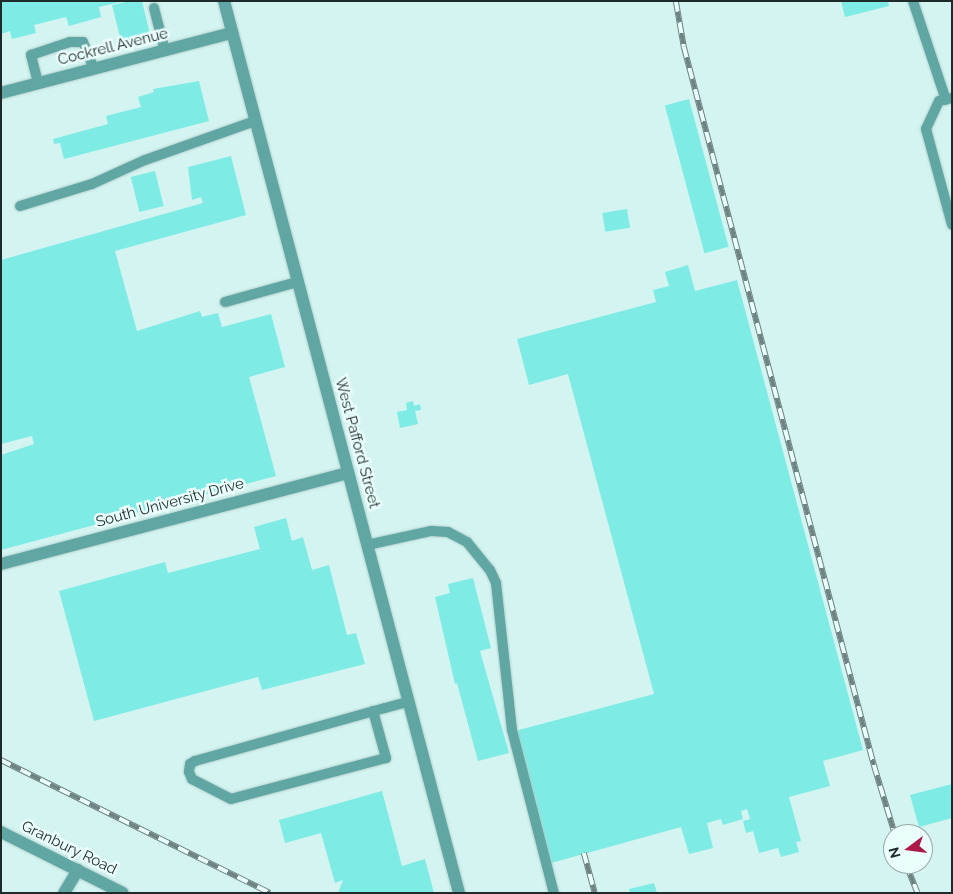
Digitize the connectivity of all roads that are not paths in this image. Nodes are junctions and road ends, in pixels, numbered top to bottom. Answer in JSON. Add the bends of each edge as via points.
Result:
{"nodes":[{"id":1,"x":224,"y":1,"type":"edge"},
{"id":2,"x":913,"y":1,"type":"edge"},
{"id":3,"x":154,"y":8,"type":"dead end"},
{"id":4,"x":232,"y":33,"type":"junction"},
{"id":5,"x":165,"y":51,"type":"junction"},
{"id":6,"x":94,"y":69,"type":"junction"},
{"id":7,"x":38,"y":83,"type":"junction"},
{"id":8,"x":1,"y":93,"type":"edge"},
{"id":9,"x":949,"y":99,"type":"edge"},
{"id":10,"x":255,"y":121,"type":"junction"},
{"id":11,"x":20,"y":206,"type":"dead end"},
{"id":12,"x":952,"y":226,"type":"edge"},
{"id":13,"x":298,"y":282,"type":"junction"},
{"id":14,"x":225,"y":302,"type":"dead end"},
{"id":15,"x":348,"y":473,"type":"junction"},
{"id":16,"x":367,"y":545,"type":"junction"},
{"id":17,"x":1,"y":564,"type":"edge"},
{"id":18,"x":408,"y":702,"type":"junction"},
{"id":19,"x":373,"y":711,"type":"junction"},
{"id":20,"x":1,"y":832,"type":"edge"},
{"id":21,"x":78,"y":870,"type":"junction"},
{"id":22,"x":64,"y":893,"type":"edge"},
{"id":23,"x":123,"y":893,"type":"edge"},
{"id":24,"x":458,"y":893,"type":"edge"},
{"id":25,"x":554,"y":893,"type":"edge"}],
"edges":[{"from":1,"to":4,"type":"street","name":"West Pafford Street"},
{"from":2,"to":9,"type":"lane"},
{"from":3,"to":5,"type":"lane"},
{"from":4,"to":5,"type":"street","name":"Cockrell Avenue"},
{"from":4,"to":10,"type":"street","name":"West Pafford Street"},
{"from":5,"to":6,"type":"street","name":"Cockrell Avenue"},
{"from":6,"to":7,"type":"street","name":"Cockrell Avenue"},
{"from":6,"to":7,"type":"lane","via":[[83,42],[70,42],[31,54]]},
{"from":7,"to":8,"type":"street","name":"Cockrell Avenue"},
{"from":9,"to":12,"type":"lane","via":[[938,101],[926,129]]},
{"from":10,"to":11,"type":"lane","via":[[153,157],[92,184]]},
{"from":10,"to":13,"type":"street","name":"West Pafford Street"},
{"from":13,"to":14,"type":"lane"},
{"from":13,"to":15,"type":"street","name":"West Pafford Street"},
{"from":15,"to":16,"type":"street","name":"West Pafford Street"},
{"from":15,"to":17,"type":"street","name":"South University Drive"},
{"from":16,"to":18,"type":"street","name":"West Pafford Street"},
{"from":16,"to":25,"type":"lane","via":[[431,531],[448,532],[467,542],[490,570],[496,583],[512,730]]},
{"from":18,"to":19,"type":"lane"},
{"from":18,"to":24,"type":"street","name":"West Pafford Street"},
{"from":19,"to":19,"type":"lane","via":[[195,761],[190,764],[189,772],[192,779],[230,799],[386,758]]},
{"from":20,"to":21,"type":"street","name":"Granbury Road"},
{"from":21,"to":22,"type":"street"},
{"from":21,"to":23,"type":"street","name":"Granbury Road"}]}
